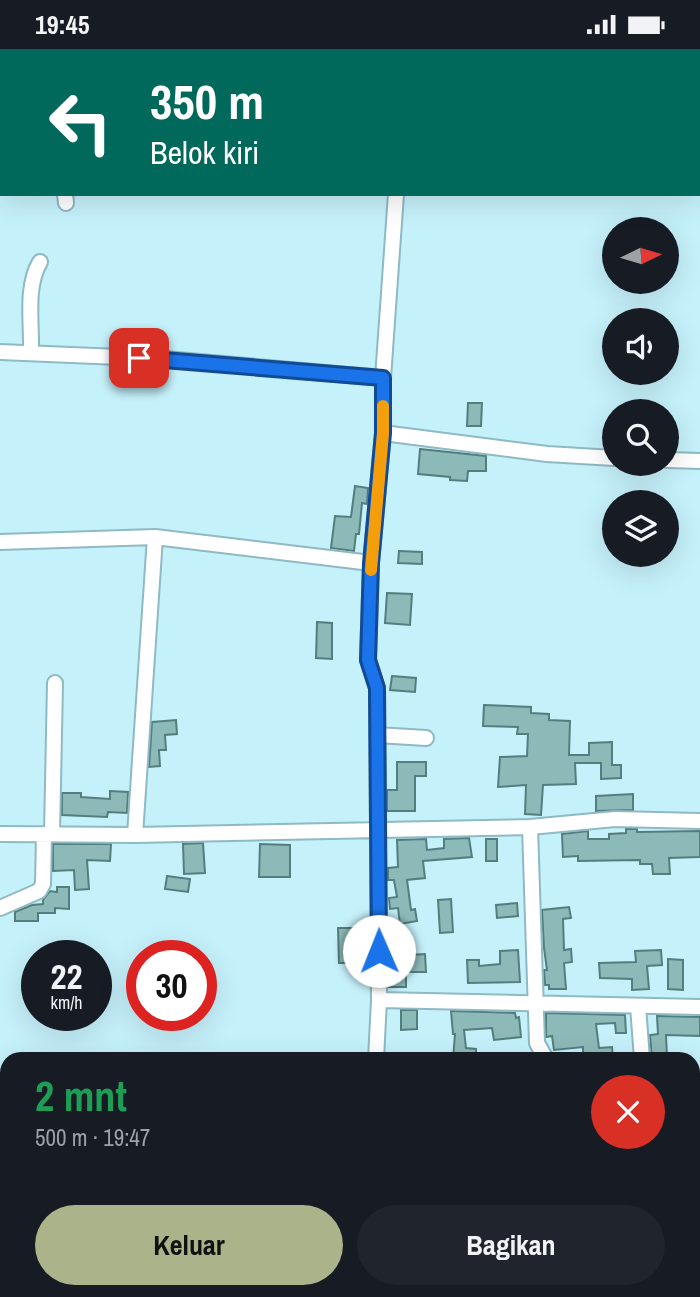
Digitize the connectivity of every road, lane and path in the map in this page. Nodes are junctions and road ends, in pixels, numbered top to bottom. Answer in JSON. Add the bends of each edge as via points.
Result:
{"nodes":[{"id":1,"x":0,"y":114,"type":"edge"},
{"id":2,"x":0,"y":129,"type":"edge"},
{"id":3,"x":396,"y":196,"type":"edge"},
{"id":4,"x":40,"y":263,"type":"dead end"},
{"id":5,"x":0,"y":352,"type":"edge"},
{"id":6,"x":31,"y":353,"type":"junction"},
{"id":7,"x":383,"y":378,"type":"junction"},
{"id":8,"x":383,"y":433,"type":"junction"},
{"id":9,"x":602,"y":458,"type":"edge"},
{"id":10,"x":679,"y":460,"type":"edge"},
{"id":11,"x":700,"y":461,"type":"edge"},
{"id":12,"x":155,"y":537,"type":"junction"},
{"id":13,"x":0,"y":542,"type":"edge"},
{"id":14,"x":371,"y":563,"type":"junction"},
{"id":15,"x":55,"y":683,"type":"dead end"},
{"id":16,"x":377,"y":735,"type":"junction"},
{"id":17,"x":426,"y":738,"type":"dead end"},
{"id":18,"x":700,"y":821,"type":"edge"},
{"id":19,"x":530,"y":827,"type":"junction"},
{"id":20,"x":377,"y":828,"type":"junction"},
{"id":21,"x":0,"y":834,"type":"edge"},
{"id":22,"x":48,"y":834,"type":"junction"},
{"id":23,"x":135,"y":835,"type":"junction"},
{"id":24,"x":0,"y":908,"type":"edge"},
{"id":25,"x":379,"y":1000,"type":"junction"},
{"id":26,"x":536,"y":1004,"type":"junction"},
{"id":27,"x":638,"y":1006,"type":"junction"},
{"id":28,"x":700,"y":1007,"type":"edge"},
{"id":29,"x":376,"y":1052,"type":"edge"},
{"id":30,"x":542,"y":1052,"type":"edge"},
{"id":31,"x":641,"y":1052,"type":"edge"}],
"edges":[{"from":1,"to":2,"type":"street"},
{"from":3,"to":7,"type":"street"},
{"from":4,"to":6,"type":"street","via":[[31,286]]},
{"from":5,"to":6,"type":"street"},
{"from":6,"to":7,"type":"street","via":[[166,359]]},
{"from":7,"to":8,"type":"street"},
{"from":8,"to":9,"type":"street"},
{"from":8,"to":14,"type":"street"},
{"from":10,"to":11,"type":"street"},
{"from":12,"to":13,"type":"street"},
{"from":12,"to":14,"type":"street"},
{"from":12,"to":23,"type":"street"},
{"from":14,"to":16,"type":"street","via":[[368,660],[377,688]]},
{"from":15,"to":22,"type":"street"},
{"from":16,"to":17,"type":"street"},
{"from":16,"to":20,"type":"street"},
{"from":18,"to":19,"type":"street","via":[[615,819]]},
{"from":19,"to":20,"type":"street"},
{"from":19,"to":26,"type":"street"},
{"from":20,"to":23,"type":"street"},
{"from":20,"to":25,"type":"street"},
{"from":21,"to":22,"type":"street"},
{"from":22,"to":23,"type":"street"},
{"from":22,"to":24,"type":"street","via":[[43,884],[38,891]]},
{"from":25,"to":26,"type":"street"},
{"from":25,"to":29,"type":"street"},
{"from":26,"to":27,"type":"street"},
{"from":26,"to":30,"type":"street","via":[[537,1043]]},
{"from":27,"to":28,"type":"street"},
{"from":27,"to":31,"type":"street"}]}
